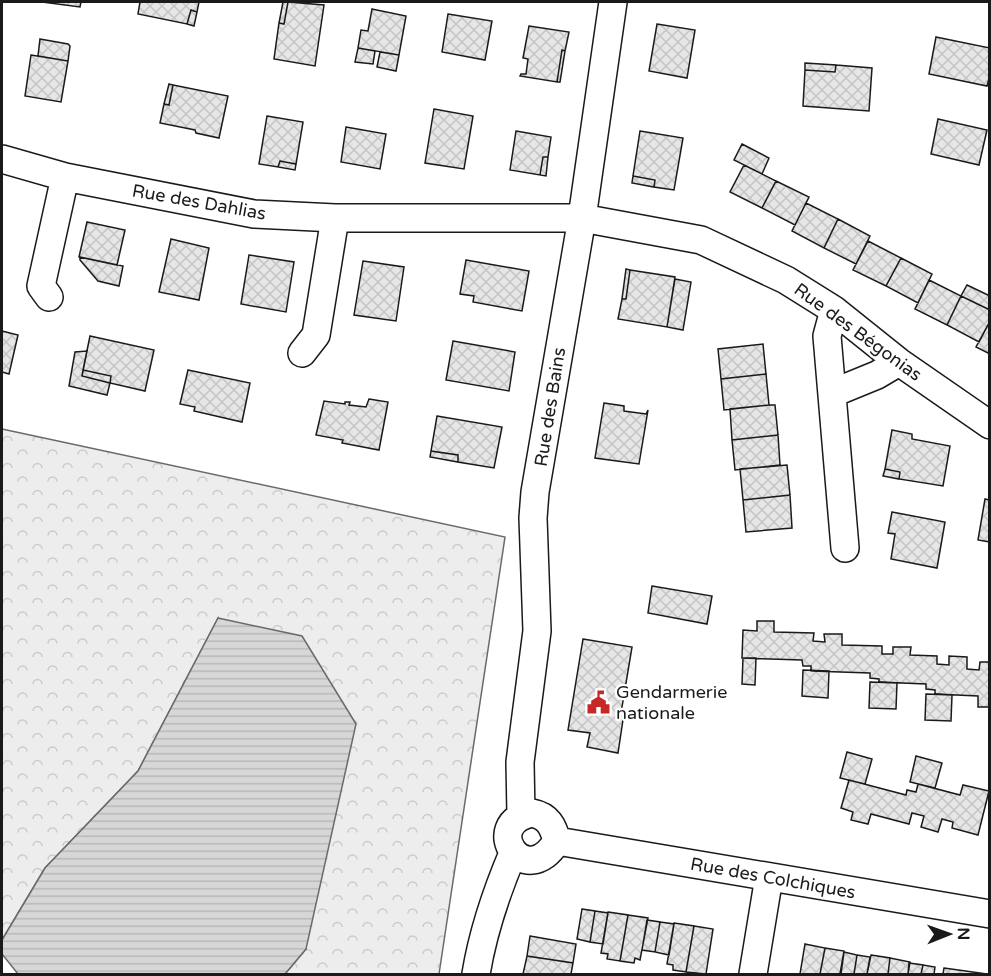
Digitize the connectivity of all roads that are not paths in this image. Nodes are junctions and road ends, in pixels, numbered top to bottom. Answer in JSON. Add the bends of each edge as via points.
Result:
{"nodes":[{"id":1,"x":614,"y":2,"type":"edge"},
{"id":2,"x":2,"y":159,"type":"edge"},
{"id":3,"x":65,"y":177,"type":"junction"},
{"id":4,"x":334,"y":218,"type":"junction"},
{"id":5,"x":582,"y":218,"type":"junction"},
{"id":6,"x":49,"y":297,"type":"dead end"},
{"id":7,"x":834,"y":310,"type":"junction"},
{"id":8,"x":302,"y":352,"type":"dead end"},
{"id":9,"x":899,"y":362,"type":"junction"},
{"id":10,"x":833,"y":393,"type":"junction"},
{"id":11,"x":990,"y":425,"type":"edge"},
{"id":12,"x":844,"y":548,"type":"dead end"},
{"id":13,"x":520,"y":815,"type":"junction"},
{"id":14,"x":557,"y":841,"type":"junction"},
{"id":15,"x":513,"y":853,"type":"junction"},
{"id":16,"x":769,"y":877,"type":"junction"},
{"id":17,"x":990,"y":914,"type":"edge"},
{"id":18,"x":476,"y":975,"type":"edge"},
{"id":19,"x":753,"y":975,"type":"edge"}],
"edges":[{"from":1,"to":5,"type":"street","name":"Rue des Bains"},
{"from":2,"to":3,"type":"street","name":"Rue des Dahlias"},
{"from":3,"to":4,"type":"street","name":"Rue des Dahlias","via":[[254,214]]},
{"from":3,"to":6,"type":"street","via":[[41,286]]},
{"from":4,"to":5,"type":"street","name":"Rue des Dahlias"},
{"from":4,"to":8,"type":"street","via":[[316,334]]},
{"from":5,"to":7,"type":"street","name":"Rue des Bégonias","via":[[701,240],[786,280]]},
{"from":5,"to":13,"type":"street","name":"Rue des Bains","via":[[533,518],[537,631],[520,762]]},
{"from":7,"to":9,"type":"street","name":"Rue des Bégonias"},
{"from":7,"to":10,"type":"street","via":[[827,336]]},
{"from":9,"to":10,"type":"street"},
{"from":9,"to":11,"type":"street","name":"Rue des Bégonias"},
{"from":10,"to":12,"type":"street"},
{"from":13,"to":14,"type":"street","via":[[541,815],[554,828]]},
{"from":13,"to":15,"type":"street","via":[[508,828]]},
{"from":14,"to":15,"type":"street","via":[[543,858],[528,861]]},
{"from":14,"to":16,"type":"street","name":"Rue des Colchiques"},
{"from":15,"to":18,"type":"street","via":[[486,925]]},
{"from":16,"to":17,"type":"street","name":"Rue des Colchiques"},
{"from":16,"to":19,"type":"street"}]}
